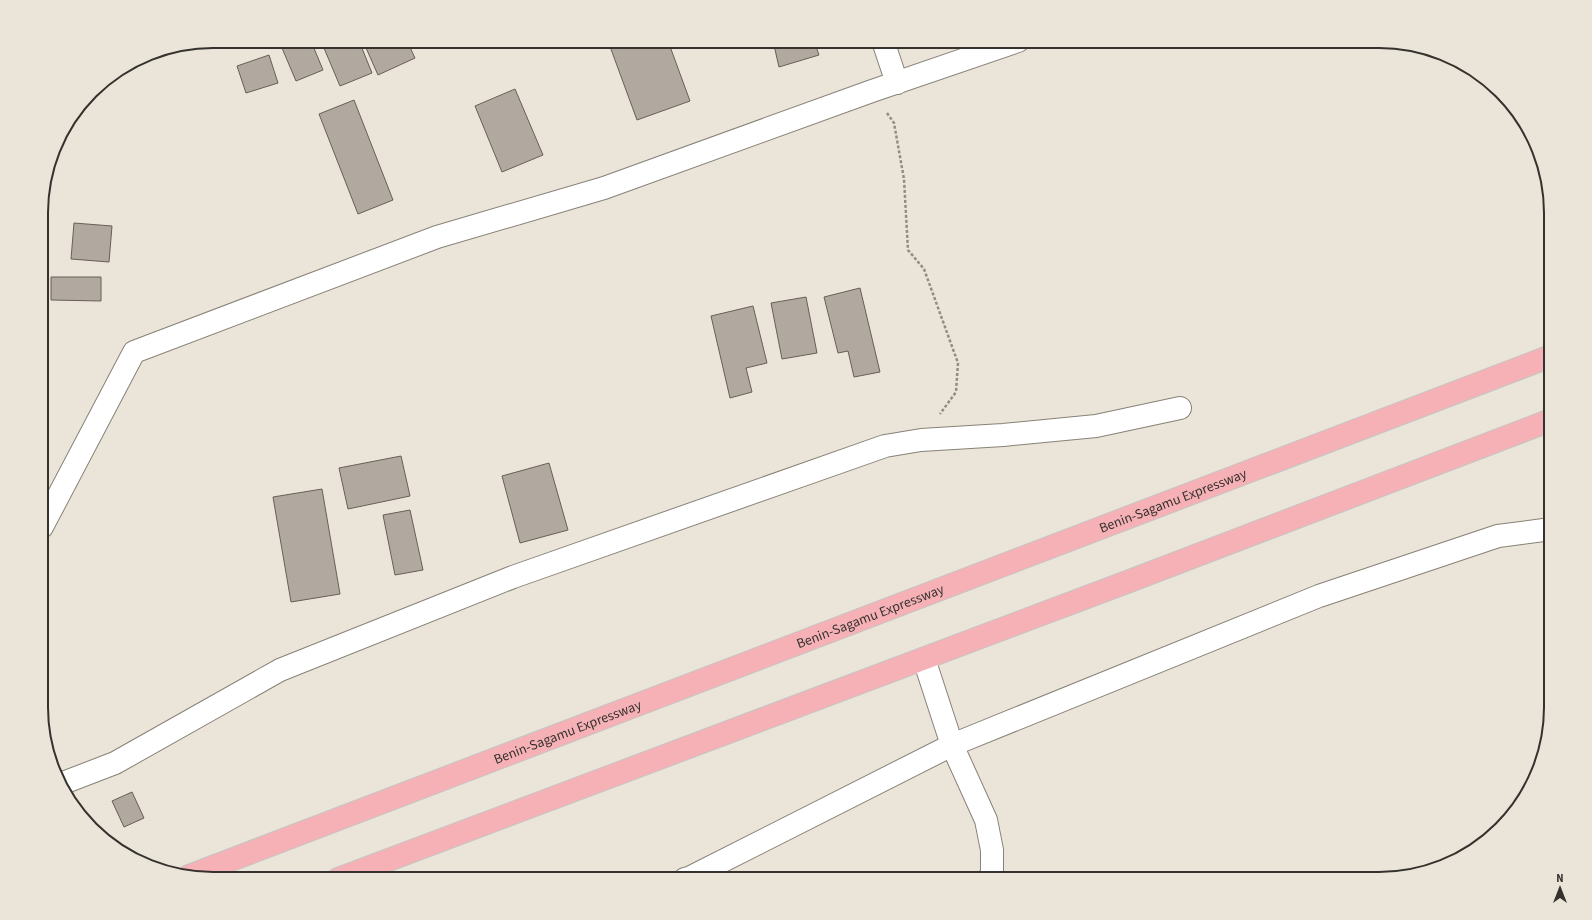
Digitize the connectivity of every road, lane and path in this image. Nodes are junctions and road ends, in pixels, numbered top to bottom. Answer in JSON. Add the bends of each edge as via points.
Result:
{"nodes":[{"id":1,"x":885,"y":48,"type":"edge"},
{"id":2,"x":998,"y":48,"type":"edge"},
{"id":3,"x":897,"y":83,"type":"junction"},
{"id":4,"x":872,"y":91,"type":"junction"},
{"id":5,"x":1544,"y":359,"type":"edge"},
{"id":6,"x":1180,"y":408,"type":"dead end"},
{"id":7,"x":1544,"y":423,"type":"edge"},
{"id":8,"x":921,"y":440,"type":"junction"},
{"id":9,"x":48,"y":516,"type":"edge"},
{"id":10,"x":1544,"y":530,"type":"edge"},
{"id":11,"x":924,"y":659,"type":"junction"},
{"id":12,"x":952,"y":745,"type":"junction"},
{"id":13,"x":66,"y":782,"type":"edge"},
{"id":14,"x":200,"y":872,"type":"edge"},
{"id":15,"x":357,"y":872,"type":"edge"},
{"id":16,"x":702,"y":872,"type":"edge"},
{"id":17,"x":992,"y":872,"type":"edge"}],
"edges":[{"from":1,"to":3,"type":"street"},
{"from":2,"to":3,"type":"street"},
{"from":3,"to":4,"type":"street"},
{"from":4,"to":8,"type":"path","via":[[894,123],[904,179],[908,250],[924,269],[958,363],[956,392]]},
{"from":4,"to":9,"type":"street","via":[[604,188],[437,237],[134,352]]},
{"from":5,"to":14,"type":"highway","name":"Benin-Sagamu Expressway"},
{"from":6,"to":8,"type":"street","via":[[1096,426]]},
{"from":7,"to":11,"type":"highway"},
{"from":8,"to":13,"type":"street","via":[[885,446],[513,577],[280,670],[115,763]]},
{"from":10,"to":12,"type":"street","via":[[1498,536],[1320,596]]},
{"from":11,"to":12,"type":"street"},
{"from":11,"to":15,"type":"highway"},
{"from":12,"to":16,"type":"street"},
{"from":12,"to":17,"type":"street","via":[[986,820],[992,850]]}]}
